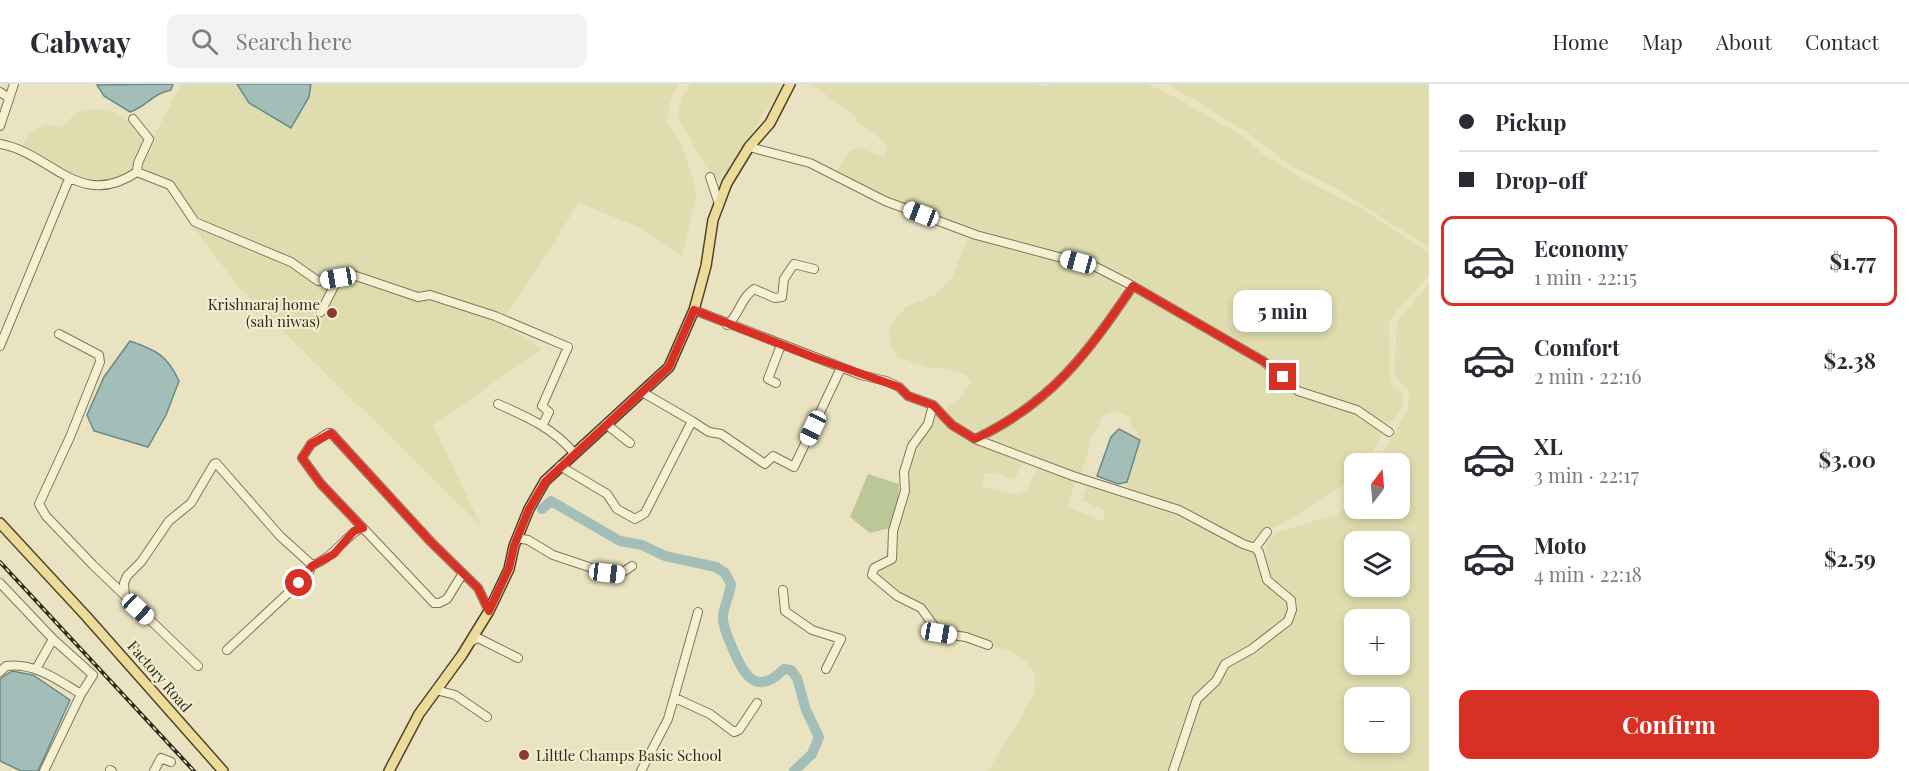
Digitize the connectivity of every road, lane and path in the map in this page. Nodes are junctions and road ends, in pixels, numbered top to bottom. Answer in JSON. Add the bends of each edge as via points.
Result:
{"nodes":[{"id":1,"x":14,"y":84,"type":"edge"},
{"id":2,"x":790,"y":84,"type":"edge"},
{"id":3,"x":0,"y":92,"type":"edge"},
{"id":4,"x":9,"y":98,"type":"junction"},
{"id":5,"x":133,"y":119,"type":"dead end"},
{"id":6,"x":0,"y":126,"type":"edge"},
{"id":7,"x":0,"y":144,"type":"edge"},
{"id":8,"x":749,"y":147,"type":"junction"},
{"id":9,"x":136,"y":172,"type":"junction"},
{"id":10,"x":710,"y":177,"type":"dead end"},
{"id":11,"x":69,"y":179,"type":"junction"},
{"id":12,"x":719,"y":204,"type":"junction"},
{"id":13,"x":814,"y":269,"type":"dead end"},
{"id":14,"x":338,"y":278,"type":"junction"},
{"id":15,"x":1133,"y":286,"type":"junction"},
{"id":16,"x":694,"y":310,"type":"junction"},
{"id":17,"x":321,"y":312,"type":"dead end"},
{"id":18,"x":727,"y":325,"type":"junction"},
{"id":19,"x":58,"y":334,"type":"dead end"},
{"id":20,"x":782,"y":345,"type":"junction"},
{"id":21,"x":0,"y":346,"type":"edge"},
{"id":22,"x":841,"y":368,"type":"junction"},
{"id":23,"x":776,"y":383,"type":"dead end"},
{"id":24,"x":642,"y":393,"type":"junction"},
{"id":25,"x":498,"y":404,"type":"dead end"},
{"id":26,"x":933,"y":405,"type":"junction"},
{"id":27,"x":692,"y":421,"type":"junction"},
{"id":28,"x":543,"y":424,"type":"junction"},
{"id":29,"x":606,"y":424,"type":"junction"},
{"id":30,"x":1389,"y":432,"type":"dead end"},
{"id":31,"x":975,"y":439,"type":"junction"},
{"id":32,"x":630,"y":443,"type":"dead end"},
{"id":33,"x":574,"y":453,"type":"junction"},
{"id":34,"x":560,"y":466,"type":"junction"},
{"id":35,"x":0,"y":523,"type":"edge"},
{"id":36,"x":363,"y":528,"type":"junction"},
{"id":37,"x":1267,"y":532,"type":"dead end"},
{"id":38,"x":517,"y":538,"type":"junction"},
{"id":39,"x":1255,"y":548,"type":"junction"},
{"id":40,"x":312,"y":566,"type":"junction"},
{"id":41,"x":633,"y":566,"type":"dead end"},
{"id":42,"x":460,"y":578,"type":"dead end"},
{"id":43,"x":0,"y":583,"type":"edge"},
{"id":44,"x":783,"y":590,"type":"dead end"},
{"id":45,"x":125,"y":598,"type":"junction"},
{"id":46,"x":489,"y":611,"type":"junction"},
{"id":47,"x":698,"y":612,"type":"dead end"},
{"id":48,"x":53,"y":639,"type":"junction"},
{"id":49,"x":470,"y":642,"type":"junction"},
{"id":50,"x":988,"y":645,"type":"dead end"},
{"id":51,"x":227,"y":650,"type":"dead end"},
{"id":52,"x":518,"y":658,"type":"dead end"},
{"id":53,"x":198,"y":666,"type":"dead end"},
{"id":54,"x":36,"y":669,"type":"junction"},
{"id":55,"x":826,"y":669,"type":"dead end"},
{"id":56,"x":0,"y":672,"type":"edge"},
{"id":57,"x":436,"y":690,"type":"junction"},
{"id":58,"x":81,"y":694,"type":"junction"},
{"id":59,"x":675,"y":698,"type":"junction"},
{"id":60,"x":757,"y":703,"type":"dead end"},
{"id":61,"x":487,"y":717,"type":"dead end"},
{"id":62,"x":171,"y":762,"type":"dead end"},
{"id":63,"x":392,"y":770,"type":"edge"},
{"id":64,"x":44,"y":771,"type":"edge"},
{"id":65,"x":154,"y":771,"type":"edge"},
{"id":66,"x":223,"y":771,"type":"edge"},
{"id":67,"x":641,"y":771,"type":"edge"},
{"id":68,"x":1173,"y":771,"type":"edge"}],
"edges":[{"from":1,"to":4,"type":"street"},
{"from":2,"to":8,"type":"main road","via":[[770,123]]},
{"from":3,"to":4,"type":"street"},
{"from":4,"to":6,"type":"street"},
{"from":5,"to":9,"type":"street","via":[[149,140]]},
{"from":7,"to":11,"type":"street","via":[[33,157]]},
{"from":8,"to":12,"type":"main road"},
{"from":8,"to":15,"type":"street","via":[[810,163],[885,201],[976,235],[1096,267]]},
{"from":9,"to":11,"type":"street","via":[[107,186]]},
{"from":9,"to":14,"type":"street","via":[[170,185],[195,222],[291,262],[318,281]]},
{"from":10,"to":12,"type":"street"},
{"from":11,"to":21,"type":"street"},
{"from":12,"to":16,"type":"main road"},
{"from":13,"to":18,"type":"street","via":[[794,264],[784,279],[782,297],[754,289],[743,297],[735,318]]},
{"from":14,"to":17,"type":"street"},
{"from":14,"to":28,"type":"street","via":[[353,275],[418,297],[430,295],[495,316],[568,348],[542,406],[549,412]]},
{"from":15,"to":30,"type":"street","via":[[1263,361],[1299,391],[1357,410]]},
{"from":15,"to":31,"type":"street","via":[[1055,388],[997,429]]},
{"from":16,"to":18,"type":"street"},
{"from":16,"to":24,"type":"main road","via":[[669,367]]},
{"from":18,"to":20,"type":"street"},
{"from":19,"to":45,"type":"street","via":[[92,350],[99,355],[100,362],[39,504]]},
{"from":20,"to":22,"type":"street"},
{"from":20,"to":23,"type":"street","via":[[768,379]]},
{"from":22,"to":26,"type":"street","via":[[886,381],[908,396]]},
{"from":22,"to":27,"type":"street","via":[[794,467],[773,456],[765,464],[721,434]]},
{"from":24,"to":27,"type":"street"},
{"from":24,"to":29,"type":"main road"},
{"from":25,"to":28,"type":"street"},
{"from":26,"to":31,"type":"street","via":[[952,425]]},
{"from":26,"to":50,"type":"street","via":[[904,471],[905,491],[892,531],[892,559],[874,568],[872,575],[897,596],[921,608],[939,633]]},
{"from":27,"to":34,"type":"street","via":[[645,513],[635,519],[617,509],[607,494]]},
{"from":28,"to":33,"type":"street"},
{"from":29,"to":32,"type":"street"},
{"from":29,"to":33,"type":"main road"},
{"from":31,"to":39,"type":"street","via":[[1179,510]]},
{"from":33,"to":34,"type":"main road"},
{"from":34,"to":38,"type":"main road","via":[[545,482]]},
{"from":35,"to":66,"type":"main road","name":"Factory Road"},
{"from":36,"to":40,"type":"street","via":[[354,531],[334,554]]},
{"from":36,"to":42,"type":"street","via":[[434,603],[447,599]]},
{"from":36,"to":46,"type":"street","via":[[302,458],[311,444],[328,433],[478,588]]},
{"from":37,"to":39,"type":"street"},
{"from":38,"to":41,"type":"street","via":[[607,573],[620,574]]},
{"from":38,"to":46,"type":"main road","via":[[509,568]]},
{"from":39,"to":68,"type":"street","via":[[1267,580],[1292,600],[1291,615],[1278,630],[1225,664],[1216,681],[1197,699]]},
{"from":40,"to":45,"type":"street","via":[[214,464],[191,503],[169,521],[127,576]]},
{"from":40,"to":51,"type":"street"},
{"from":43,"to":48,"type":"street"},
{"from":44,"to":55,"type":"street","via":[[785,611],[812,630],[841,639]]},
{"from":45,"to":53,"type":"street"},
{"from":46,"to":49,"type":"main road"},
{"from":47,"to":59,"type":"street"},
{"from":48,"to":54,"type":"street"},
{"from":48,"to":58,"type":"street","via":[[93,675]]},
{"from":49,"to":52,"type":"street","via":[[478,638]]},
{"from":49,"to":57,"type":"main road"},
{"from":54,"to":56,"type":"street","via":[[19,664],[6,666]]},
{"from":54,"to":58,"type":"street"},
{"from":57,"to":61,"type":"street","via":[[455,695]]},
{"from":57,"to":63,"type":"main road","via":[[418,714]]},
{"from":58,"to":64,"type":"street"},
{"from":59,"to":60,"type":"street","via":[[710,714],[734,732],[740,730]]},
{"from":59,"to":67,"type":"street","via":[[669,719]]},
{"from":62,"to":65,"type":"street","via":[[161,758]]}]}
